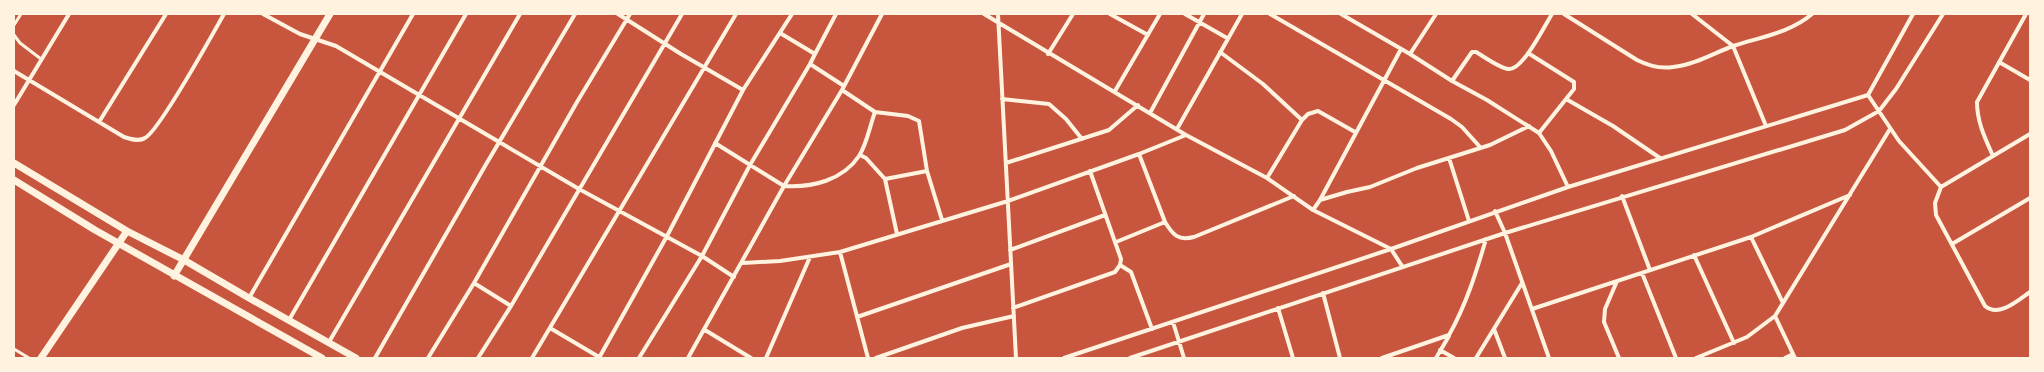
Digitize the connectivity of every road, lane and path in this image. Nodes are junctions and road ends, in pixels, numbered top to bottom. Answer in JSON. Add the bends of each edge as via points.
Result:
{"nodes":[{"id":1,"x":21,"y":14,"type":"edge"},
{"id":2,"x":69,"y":14,"type":"edge"},
{"id":3,"x":166,"y":14,"type":"edge"},
{"id":4,"x":224,"y":14,"type":"edge"},
{"id":5,"x":263,"y":14,"type":"edge"},
{"id":6,"x":330,"y":14,"type":"edge"},
{"id":7,"x":413,"y":14,"type":"edge"},
{"id":8,"x":466,"y":14,"type":"edge"},
{"id":9,"x":520,"y":14,"type":"edge"},
{"id":10,"x":575,"y":14,"type":"edge"},
{"id":11,"x":618,"y":14,"type":"edge"},
{"id":12,"x":630,"y":14,"type":"edge"},
{"id":13,"x":682,"y":14,"type":"edge"},
{"id":14,"x":736,"y":14,"type":"edge"},
{"id":15,"x":792,"y":14,"type":"edge"},
{"id":16,"x":836,"y":14,"type":"edge"},
{"id":17,"x":882,"y":14,"type":"edge"},
{"id":18,"x":984,"y":14,"type":"edge"},
{"id":19,"x":998,"y":14,"type":"edge"},
{"id":20,"x":1073,"y":14,"type":"edge"},
{"id":21,"x":1110,"y":14,"type":"edge"},
{"id":22,"x":1160,"y":14,"type":"edge"},
{"id":23,"x":1185,"y":14,"type":"edge"},
{"id":24,"x":1204,"y":14,"type":"edge"},
{"id":25,"x":1242,"y":14,"type":"edge"},
{"id":26,"x":1270,"y":14,"type":"edge"},
{"id":27,"x":1341,"y":14,"type":"edge"},
{"id":28,"x":1436,"y":14,"type":"edge"},
{"id":29,"x":1552,"y":14,"type":"edge"},
{"id":30,"x":1564,"y":14,"type":"edge"},
{"id":31,"x":1692,"y":14,"type":"edge"},
{"id":32,"x":1811,"y":14,"type":"edge"},
{"id":33,"x":1913,"y":14,"type":"edge"},
{"id":34,"x":1943,"y":14,"type":"edge"},
{"id":35,"x":2026,"y":14,"type":"edge"},
{"id":36,"x":627,"y":19,"type":"junction"},
{"id":37,"x":998,"y":22,"type":"junction"},
{"id":38,"x":1200,"y":22,"type":"junction"},
{"id":39,"x":14,"y":25,"type":"edge"},
{"id":40,"x":780,"y":33,"type":"junction"},
{"id":41,"x":14,"y":35,"type":"edge"},
{"id":42,"x":1148,"y":35,"type":"junction"},
{"id":43,"x":1228,"y":38,"type":"junction"},
{"id":44,"x":315,"y":40,"type":"junction"},
{"id":45,"x":665,"y":44,"type":"junction"},
{"id":46,"x":1733,"y":46,"type":"junction"},
{"id":47,"x":1401,"y":49,"type":"junction"},
{"id":48,"x":1220,"y":52,"type":"junction"},
{"id":49,"x":1528,"y":53,"type":"junction"},
{"id":50,"x":815,"y":54,"type":"junction"},
{"id":51,"x":1048,"y":54,"type":"junction"},
{"id":52,"x":1410,"y":54,"type":"junction"},
{"id":53,"x":41,"y":59,"type":"junction"},
{"id":54,"x":1999,"y":62,"type":"junction"},
{"id":55,"x":810,"y":64,"type":"junction"},
{"id":56,"x":705,"y":68,"type":"junction"},
{"id":57,"x":14,"y":71,"type":"edge"},
{"id":58,"x":378,"y":72,"type":"junction"},
{"id":59,"x":29,"y":79,"type":"junction"},
{"id":60,"x":1383,"y":79,"type":"junction"},
{"id":61,"x":2030,"y":80,"type":"edge"},
{"id":62,"x":1452,"y":81,"type":"junction"},
{"id":63,"x":843,"y":88,"type":"junction"},
{"id":64,"x":744,"y":90,"type":"junction"},
{"id":65,"x":1115,"y":91,"type":"junction"},
{"id":66,"x":1868,"y":95,"type":"junction"},
{"id":67,"x":419,"y":96,"type":"junction"},
{"id":68,"x":1002,"y":99,"type":"junction"},
{"id":69,"x":1566,"y":100,"type":"junction"},
{"id":70,"x":14,"y":105,"type":"edge"},
{"id":71,"x":1138,"y":105,"type":"junction"},
{"id":72,"x":1879,"y":111,"type":"junction"},
{"id":73,"x":875,"y":112,"type":"junction"},
{"id":74,"x":1150,"y":113,"type":"junction"},
{"id":75,"x":460,"y":119,"type":"junction"},
{"id":76,"x":1302,"y":120,"type":"junction"},
{"id":77,"x":99,"y":122,"type":"junction"},
{"id":78,"x":1529,"y":126,"type":"junction"},
{"id":79,"x":1766,"y":126,"type":"junction"},
{"id":80,"x":1177,"y":129,"type":"junction"},
{"id":81,"x":1890,"y":129,"type":"junction"},
{"id":82,"x":1355,"y":132,"type":"junction"},
{"id":83,"x":1539,"y":133,"type":"junction"},
{"id":84,"x":2030,"y":134,"type":"edge"},
{"id":85,"x":1186,"y":135,"type":"junction"},
{"id":86,"x":1082,"y":138,"type":"junction"},
{"id":87,"x":500,"y":142,"type":"junction"},
{"id":88,"x":716,"y":143,"type":"junction"},
{"id":89,"x":1480,"y":147,"type":"junction"},
{"id":90,"x":1139,"y":154,"type":"junction"},
{"id":91,"x":860,"y":155,"type":"junction"},
{"id":92,"x":1993,"y":156,"type":"junction"},
{"id":93,"x":1449,"y":158,"type":"junction"},
{"id":94,"x":1660,"y":158,"type":"junction"},
{"id":95,"x":14,"y":163,"type":"edge"},
{"id":96,"x":1006,"y":163,"type":"junction"},
{"id":97,"x":541,"y":165,"type":"junction"},
{"id":98,"x":750,"y":165,"type":"junction"},
{"id":99,"x":928,"y":171,"type":"junction"},
{"id":100,"x":1090,"y":171,"type":"junction"},
{"id":101,"x":1267,"y":178,"type":"junction"},
{"id":102,"x":885,"y":179,"type":"junction"},
{"id":103,"x":14,"y":180,"type":"edge"},
{"id":104,"x":784,"y":186,"type":"junction"},
{"id":105,"x":1568,"y":187,"type":"junction"},
{"id":106,"x":1941,"y":187,"type":"junction"},
{"id":107,"x":579,"y":189,"type":"junction"},
{"id":108,"x":1850,"y":194,"type":"junction"},
{"id":109,"x":1294,"y":196,"type":"junction"},
{"id":110,"x":1622,"y":196,"type":"junction"},
{"id":111,"x":2030,"y":198,"type":"edge"},
{"id":112,"x":1320,"y":200,"type":"junction"},
{"id":113,"x":1008,"y":201,"type":"junction"},
{"id":114,"x":1313,"y":210,"type":"junction"},
{"id":115,"x":620,"y":211,"type":"junction"},
{"id":116,"x":1495,"y":211,"type":"junction"},
{"id":117,"x":1105,"y":214,"type":"junction"},
{"id":118,"x":942,"y":220,"type":"junction"},
{"id":119,"x":1469,"y":221,"type":"junction"},
{"id":120,"x":1165,"y":222,"type":"junction"},
{"id":121,"x":127,"y":231,"type":"junction"},
{"id":122,"x":1505,"y":233,"type":"junction"},
{"id":123,"x":897,"y":234,"type":"junction"},
{"id":124,"x":667,"y":236,"type":"junction"},
{"id":125,"x":1751,"y":237,"type":"junction"},
{"id":126,"x":1486,"y":239,"type":"junction"},
{"id":127,"x":1116,"y":242,"type":"junction"},
{"id":128,"x":118,"y":243,"type":"junction"},
{"id":129,"x":1952,"y":244,"type":"junction"},
{"id":130,"x":1391,"y":249,"type":"junction"},
{"id":131,"x":1010,"y":250,"type":"junction"},
{"id":132,"x":840,"y":252,"type":"junction"},
{"id":133,"x":1694,"y":255,"type":"junction"},
{"id":134,"x":702,"y":256,"type":"junction"},
{"id":135,"x":810,"y":257,"type":"junction"},
{"id":136,"x":184,"y":260,"type":"junction"},
{"id":137,"x":743,"y":263,"type":"junction"},
{"id":138,"x":1011,"y":264,"type":"junction"},
{"id":139,"x":1120,"y":265,"type":"junction"},
{"id":140,"x":1402,"y":266,"type":"junction"},
{"id":141,"x":1650,"y":270,"type":"junction"},
{"id":142,"x":1642,"y":273,"type":"junction"},
{"id":143,"x":174,"y":276,"type":"junction"},
{"id":144,"x":734,"y":277,"type":"junction"},
{"id":145,"x":1617,"y":281,"type":"junction"},
{"id":146,"x":474,"y":283,"type":"junction"},
{"id":147,"x":1522,"y":283,"type":"junction"},
{"id":148,"x":2030,"y":292,"type":"edge"},
{"id":149,"x":1323,"y":293,"type":"junction"},
{"id":150,"x":249,"y":298,"type":"junction"},
{"id":151,"x":1783,"y":303,"type":"junction"},
{"id":152,"x":511,"y":306,"type":"junction"},
{"id":153,"x":1013,"y":308,"type":"junction"},
{"id":154,"x":1278,"y":308,"type":"junction"},
{"id":155,"x":1532,"y":309,"type":"junction"},
{"id":156,"x":1014,"y":316,"type":"junction"},
{"id":157,"x":1776,"y":316,"type":"junction"},
{"id":158,"x":857,"y":317,"type":"junction"},
{"id":159,"x":288,"y":320,"type":"junction"},
{"id":160,"x":1173,"y":322,"type":"junction"},
{"id":161,"x":550,"y":328,"type":"junction"},
{"id":162,"x":1152,"y":329,"type":"junction"},
{"id":163,"x":1494,"y":329,"type":"junction"},
{"id":164,"x":705,"y":330,"type":"junction"},
{"id":165,"x":1449,"y":335,"type":"junction"},
{"id":166,"x":1178,"y":341,"type":"junction"},
{"id":167,"x":329,"y":342,"type":"junction"},
{"id":168,"x":1734,"y":343,"type":"junction"},
{"id":169,"x":14,"y":349,"type":"edge"},
{"id":170,"x":1440,"y":350,"type":"junction"},
{"id":171,"x":1711,"y":352,"type":"junction"},
{"id":172,"x":1794,"y":356,"type":"edge"},
{"id":173,"x":599,"y":357,"type":"edge"},
{"id":174,"x":29,"y":358,"type":"edge"},
{"id":175,"x":41,"y":358,"type":"edge"},
{"id":176,"x":322,"y":358,"type":"edge"},
{"id":177,"x":356,"y":358,"type":"edge"},
{"id":178,"x":375,"y":358,"type":"edge"},
{"id":179,"x":428,"y":358,"type":"edge"},
{"id":180,"x":478,"y":358,"type":"edge"},
{"id":181,"x":532,"y":358,"type":"edge"},
{"id":182,"x":639,"y":358,"type":"edge"},
{"id":183,"x":688,"y":358,"type":"edge"},
{"id":184,"x":751,"y":358,"type":"edge"},
{"id":185,"x":766,"y":358,"type":"edge"},
{"id":186,"x":868,"y":358,"type":"edge"},
{"id":187,"x":876,"y":358,"type":"edge"},
{"id":188,"x":1016,"y":358,"type":"edge"},
{"id":189,"x":1064,"y":358,"type":"edge"},
{"id":190,"x":1130,"y":358,"type":"edge"},
{"id":191,"x":1184,"y":358,"type":"edge"},
{"id":192,"x":1293,"y":358,"type":"edge"},
{"id":193,"x":1340,"y":358,"type":"edge"},
{"id":194,"x":1382,"y":358,"type":"edge"},
{"id":195,"x":1436,"y":358,"type":"edge"},
{"id":196,"x":1454,"y":358,"type":"edge"},
{"id":197,"x":1476,"y":358,"type":"edge"},
{"id":198,"x":1506,"y":358,"type":"edge"},
{"id":199,"x":1549,"y":358,"type":"edge"},
{"id":200,"x":1619,"y":358,"type":"edge"},
{"id":201,"x":1676,"y":358,"type":"edge"},
{"id":202,"x":1696,"y":358,"type":"edge"},
{"id":203,"x":1714,"y":358,"type":"edge"},
{"id":204,"x":1785,"y":358,"type":"edge"}],
"edges":[{"from":1,"to":39,"type":"lane"},
{"from":2,"to":53,"type":"street"},
{"from":3,"to":77,"type":"street"},
{"from":4,"to":77,"type":"street","via":[[151,134],[144,139],[129,138]]},
{"from":5,"to":44,"type":"street"},
{"from":6,"to":44,"type":"street"},
{"from":7,"to":58,"type":"street"},
{"from":8,"to":67,"type":"street"},
{"from":9,"to":75,"type":"street"},
{"from":10,"to":87,"type":"street"},
{"from":11,"to":36,"type":"street"},
{"from":12,"to":36,"type":"street"},
{"from":13,"to":45,"type":"street"},
{"from":14,"to":56,"type":"street"},
{"from":15,"to":40,"type":"street"},
{"from":16,"to":50,"type":"street"},
{"from":17,"to":63,"type":"street"},
{"from":18,"to":37,"type":"street"},
{"from":19,"to":37,"type":"street"},
{"from":20,"to":51,"type":"street"},
{"from":21,"to":42,"type":"street"},
{"from":22,"to":42,"type":"street"},
{"from":23,"to":38,"type":"street"},
{"from":24,"to":38,"type":"street"},
{"from":25,"to":43,"type":"street"},
{"from":26,"to":60,"type":"street"},
{"from":27,"to":47,"type":"street"},
{"from":28,"to":52,"type":"street"},
{"from":29,"to":49,"type":"street"},
{"from":30,"to":46,"type":"street","via":[[1637,60],[1661,68],[1688,64]]},
{"from":31,"to":46,"type":"street"},
{"from":32,"to":46,"type":"street","via":[[1789,28]]},
{"from":33,"to":66,"type":"street"},
{"from":34,"to":72,"type":"street","via":[[1896,89]]},
{"from":35,"to":54,"type":"street"},
{"from":36,"to":45,"type":"street"},
{"from":36,"to":97,"type":"street"},
{"from":37,"to":51,"type":"street"},
{"from":37,"to":68,"type":"street"},
{"from":38,"to":43,"type":"street"},
{"from":38,"to":74,"type":"street"},
{"from":40,"to":50,"type":"street"},
{"from":40,"to":64,"type":"street"},
{"from":41,"to":53,"type":"lane"},
{"from":42,"to":65,"type":"street"},
{"from":43,"to":48,"type":"street"},
{"from":44,"to":58,"type":"street","via":[[336,46]]},
{"from":44,"to":136,"type":"street"},
{"from":45,"to":56,"type":"street"},
{"from":45,"to":107,"type":"street"},
{"from":46,"to":79,"type":"street"},
{"from":47,"to":52,"type":"street"},
{"from":47,"to":60,"type":"street"},
{"from":48,"to":76,"type":"street","via":[[1263,84]]},
{"from":48,"to":80,"type":"street"},
{"from":49,"to":62,"type":"street","via":[[1521,62],[1510,69],[1472,52]]},
{"from":49,"to":69,"type":"street","via":[[1574,82],[1574,89]]},
{"from":50,"to":55,"type":"street"},
{"from":51,"to":65,"type":"street"},
{"from":52,"to":62,"type":"street"},
{"from":53,"to":59,"type":"street"},
{"from":54,"to":61,"type":"street"},
{"from":54,"to":92,"type":"street","via":[[1977,102],[1978,121]]},
{"from":55,"to":63,"type":"street"},
{"from":55,"to":98,"type":"street"},
{"from":56,"to":64,"type":"street"},
{"from":56,"to":115,"type":"street"},
{"from":57,"to":59,"type":"street"},
{"from":58,"to":67,"type":"street"},
{"from":58,"to":150,"type":"street"},
{"from":59,"to":70,"type":"street"},
{"from":59,"to":77,"type":"street"},
{"from":60,"to":82,"type":"street"},
{"from":60,"to":89,"type":"street","via":[[1451,119]]},
{"from":62,"to":78,"type":"street"},
{"from":63,"to":73,"type":"street"},
{"from":63,"to":104,"type":"street"},
{"from":64,"to":88,"type":"street"},
{"from":65,"to":71,"type":"street"},
{"from":66,"to":72,"type":"street"},
{"from":66,"to":79,"type":"street"},
{"from":67,"to":75,"type":"street"},
{"from":67,"to":159,"type":"street"},
{"from":68,"to":86,"type":"street","via":[[1048,104]]},
{"from":68,"to":96,"type":"street"},
{"from":69,"to":83,"type":"street"},
{"from":69,"to":94,"type":"street","via":[[1613,126]]},
{"from":71,"to":74,"type":"street"},
{"from":71,"to":86,"type":"street","via":[[1108,130]]},
{"from":72,"to":81,"type":"street"},
{"from":72,"to":110,"type":"street","via":[[1845,130]]},
{"from":73,"to":91,"type":"street"},
{"from":73,"to":99,"type":"street","via":[[908,116],[919,121]]},
{"from":74,"to":80,"type":"street"},
{"from":75,"to":87,"type":"street"},
{"from":75,"to":167,"type":"street"},
{"from":76,"to":82,"type":"street","via":[[1308,114],[1318,111]]},
{"from":76,"to":101,"type":"street"},
{"from":78,"to":83,"type":"street"},
{"from":78,"to":89,"type":"street"},
{"from":79,"to":94,"type":"street"},
{"from":80,"to":85,"type":"street"},
{"from":81,"to":106,"type":"street"},
{"from":81,"to":108,"type":"street"},
{"from":82,"to":112,"type":"street"},
{"from":83,"to":105,"type":"street","via":[[1551,151]]},
{"from":84,"to":92,"type":"street"},
{"from":85,"to":90,"type":"street"},
{"from":85,"to":101,"type":"street"},
{"from":86,"to":96,"type":"street"},
{"from":87,"to":97,"type":"street"},
{"from":87,"to":178,"type":"street"},
{"from":88,"to":98,"type":"street"},
{"from":88,"to":124,"type":"street"},
{"from":89,"to":93,"type":"street"},
{"from":90,"to":100,"type":"street"},
{"from":90,"to":120,"type":"street"},
{"from":91,"to":102,"type":"street"},
{"from":91,"to":104,"type":"street","via":[[845,171],[829,179],[797,187]]},
{"from":92,"to":106,"type":"street"},
{"from":93,"to":112,"type":"street","via":[[1370,187]]},
{"from":93,"to":119,"type":"street"},
{"from":94,"to":105,"type":"street"},
{"from":95,"to":121,"type":"street"},
{"from":96,"to":113,"type":"street"},
{"from":97,"to":107,"type":"street"},
{"from":97,"to":146,"type":"street"},
{"from":98,"to":104,"type":"street"},
{"from":98,"to":134,"type":"street"},
{"from":99,"to":102,"type":"street"},
{"from":99,"to":118,"type":"street"},
{"from":100,"to":113,"type":"street"},
{"from":100,"to":117,"type":"street"},
{"from":101,"to":109,"type":"street"},
{"from":102,"to":123,"type":"street"},
{"from":103,"to":128,"type":"street"},
{"from":104,"to":137,"type":"street"},
{"from":105,"to":116,"type":"street"},
{"from":106,"to":129,"type":"street","via":[[1935,209]]},
{"from":107,"to":115,"type":"street"},
{"from":107,"to":152,"type":"street"},
{"from":108,"to":125,"type":"street"},
{"from":108,"to":151,"type":"street"},
{"from":109,"to":114,"type":"street"},
{"from":109,"to":120,"type":"street","via":[[1188,238],[1175,236]]},
{"from":110,"to":122,"type":"street"},
{"from":110,"to":141,"type":"street"},
{"from":111,"to":129,"type":"street"},
{"from":112,"to":114,"type":"street"},
{"from":113,"to":118,"type":"street"},
{"from":113,"to":131,"type":"street"},
{"from":114,"to":130,"type":"street"},
{"from":115,"to":124,"type":"street"},
{"from":115,"to":161,"type":"street"},
{"from":116,"to":119,"type":"street"},
{"from":116,"to":122,"type":"street"},
{"from":117,"to":127,"type":"street"},
{"from":117,"to":131,"type":"street"},
{"from":118,"to":123,"type":"street"},
{"from":119,"to":130,"type":"street"},
{"from":120,"to":127,"type":"street"},
{"from":121,"to":128,"type":"street"},
{"from":121,"to":136,"type":"street"},
{"from":122,"to":126,"type":"street"},
{"from":122,"to":147,"type":"street"},
{"from":123,"to":132,"type":"street"},
{"from":124,"to":134,"type":"street"},
{"from":124,"to":173,"type":"street"},
{"from":125,"to":133,"type":"street"},
{"from":125,"to":151,"type":"street"},
{"from":126,"to":140,"type":"street"},
{"from":126,"to":165,"type":"street","via":[[1468,296]]},
{"from":127,"to":139,"type":"street"},
{"from":128,"to":143,"type":"street"},
{"from":128,"to":175,"type":"street"},
{"from":129,"to":148,"type":"street","via":[[1988,309],[2005,308]]},
{"from":130,"to":140,"type":"street"},
{"from":130,"to":160,"type":"street"},
{"from":131,"to":138,"type":"street"},
{"from":132,"to":135,"type":"street"},
{"from":132,"to":158,"type":"street"},
{"from":133,"to":141,"type":"street"},
{"from":133,"to":168,"type":"street"},
{"from":134,"to":144,"type":"street"},
{"from":134,"to":182,"type":"street"},
{"from":135,"to":137,"type":"street"},
{"from":135,"to":185,"type":"street"},
{"from":136,"to":143,"type":"street"},
{"from":136,"to":150,"type":"street"},
{"from":137,"to":144,"type":"street"},
{"from":138,"to":153,"type":"street"},
{"from":138,"to":158,"type":"street"},
{"from":139,"to":153,"type":"street","via":[[1115,272]]},
{"from":139,"to":162,"type":"street","via":[[1131,272]]},
{"from":140,"to":149,"type":"street"},
{"from":141,"to":142,"type":"street"},
{"from":142,"to":145,"type":"street"},
{"from":142,"to":201,"type":"street"},
{"from":143,"to":176,"type":"street"},
{"from":144,"to":164,"type":"street"},
{"from":145,"to":155,"type":"street"},
{"from":145,"to":200,"type":"street","via":[[1605,309],[1604,322]]},
{"from":146,"to":152,"type":"street"},
{"from":146,"to":179,"type":"street"},
{"from":147,"to":155,"type":"street"},
{"from":147,"to":163,"type":"street"},
{"from":149,"to":154,"type":"street"},
{"from":149,"to":193,"type":"street"},
{"from":150,"to":159,"type":"street"},
{"from":151,"to":157,"type":"street"},
{"from":152,"to":180,"type":"street"},
{"from":153,"to":156,"type":"street"},
{"from":154,"to":166,"type":"street"},
{"from":154,"to":192,"type":"street"},
{"from":155,"to":199,"type":"street"},
{"from":156,"to":187,"type":"street","via":[[962,328]]},
{"from":156,"to":188,"type":"street"},
{"from":157,"to":168,"type":"street","via":[[1757,332]]},
{"from":157,"to":172,"type":"street"},
{"from":158,"to":186,"type":"street"},
{"from":159,"to":167,"type":"street"},
{"from":160,"to":162,"type":"street"},
{"from":160,"to":166,"type":"street"},
{"from":161,"to":173,"type":"street"},
{"from":161,"to":181,"type":"street"},
{"from":162,"to":189,"type":"street"},
{"from":163,"to":197,"type":"street"},
{"from":163,"to":198,"type":"street"},
{"from":164,"to":183,"type":"street"},
{"from":164,"to":184,"type":"street"},
{"from":165,"to":170,"type":"street"},
{"from":165,"to":194,"type":"street"},
{"from":166,"to":190,"type":"street"},
{"from":166,"to":191,"type":"street"},
{"from":167,"to":177,"type":"street"},
{"from":168,"to":171,"type":"street"},
{"from":169,"to":174,"type":"lane"},
{"from":170,"to":195,"type":"street"},
{"from":170,"to":196,"type":"street"},
{"from":171,"to":202,"type":"street"},
{"from":171,"to":203,"type":"street"},
{"from":172,"to":204,"type":"street"}]}
